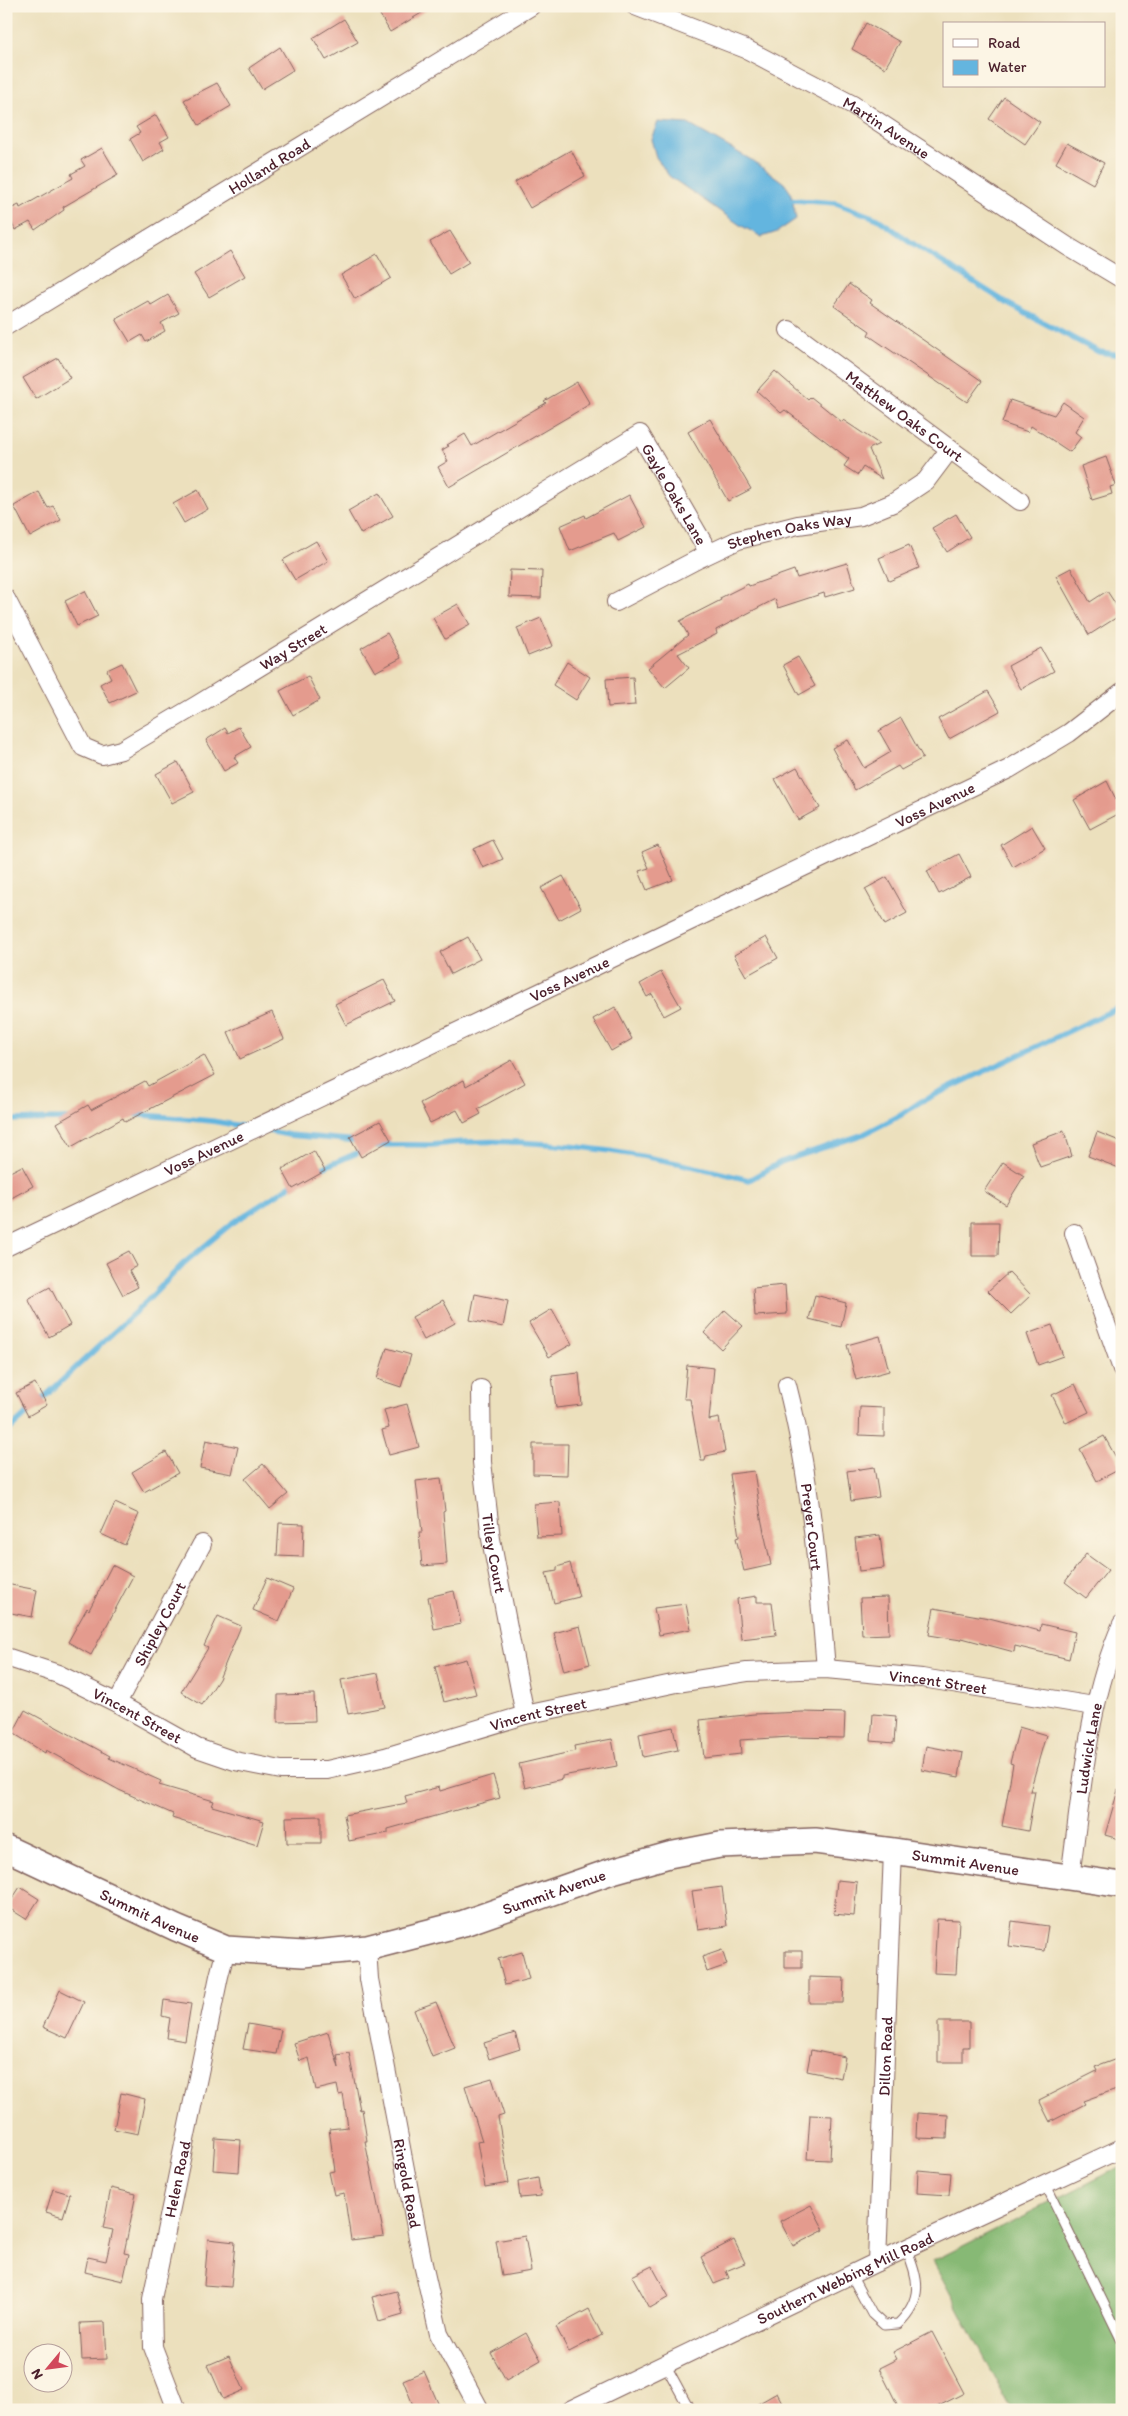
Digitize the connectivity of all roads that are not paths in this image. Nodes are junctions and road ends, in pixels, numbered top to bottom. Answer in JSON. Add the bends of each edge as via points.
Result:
{"nodes":[{"id":1,"x":531,"y":6,"type":"edge"},
{"id":2,"x":635,"y":6,"type":"edge"},
{"id":3,"x":1122,"y":279,"type":"edge"},
{"id":4,"x":6,"y":326,"type":"edge"},
{"id":5,"x":789,"y":330,"type":"dead end"},
{"id":6,"x":640,"y":434,"type":"joint"},
{"id":7,"x":950,"y":449,"type":"junction"},
{"id":8,"x":1020,"y":501,"type":"dead end"},
{"id":9,"x":709,"y":553,"type":"junction"},
{"id":10,"x":6,"y":599,"type":"edge"},
{"id":11,"x":616,"y":602,"type":"dead end"},
{"id":12,"x":1122,"y":692,"type":"edge"},
{"id":13,"x":1074,"y":1234,"type":"dead end"},
{"id":14,"x":6,"y":1247,"type":"edge"},
{"id":15,"x":1122,"y":1369,"type":"edge"},
{"id":16,"x":787,"y":1385,"type":"dead end"},
{"id":17,"x":480,"y":1389,"type":"dead end"},
{"id":18,"x":202,"y":1544,"type":"dead end"},
{"id":19,"x":1122,"y":1624,"type":"edge"},
{"id":20,"x":6,"y":1657,"type":"edge"},
{"id":21,"x":826,"y":1669,"type":"junction"},
{"id":22,"x":117,"y":1703,"type":"junction"},
{"id":23,"x":1094,"y":1706,"type":"junction"},
{"id":24,"x":525,"y":1715,"type":"junction"},
{"id":25,"x":6,"y":1848,"type":"edge"},
{"id":26,"x":893,"y":1851,"type":"junction"},
{"id":27,"x":1070,"y":1877,"type":"junction"},
{"id":28,"x":1122,"y":1885,"type":"edge"},
{"id":29,"x":367,"y":1948,"type":"junction"},
{"id":30,"x":226,"y":1949,"type":"junction"},
{"id":31,"x":1122,"y":2148,"type":"edge"},
{"id":32,"x":1045,"y":2183,"type":"junction"},
{"id":33,"x":906,"y":2248,"type":"junction"},
{"id":34,"x":877,"y":2262,"type":"junction"},
{"id":35,"x":851,"y":2275,"type":"junction"},
{"id":36,"x":1122,"y":2341,"type":"edge"},
{"id":37,"x":665,"y":2364,"type":"junction"},
{"id":38,"x":176,"y":2410,"type":"edge"},
{"id":39,"x":480,"y":2410,"type":"edge"},
{"id":40,"x":570,"y":2410,"type":"edge"},
{"id":41,"x":690,"y":2410,"type":"edge"}],
"edges":[{"from":1,"to":4,"type":"street","name":"Holland Road"},
{"from":2,"to":3,"type":"street","name":"Martin Avenue","via":[[746,49],[853,105]]},
{"from":5,"to":7,"type":"street","name":"Matthew Oaks Court"},
{"from":6,"to":9,"type":"street","name":"Gayle Oaks Lane"},
{"from":6,"to":10,"type":"street","name":"Way Street","via":[[197,705],[121,750],[102,755],[83,747]]},
{"from":7,"to":8,"type":"street","name":"Matthew Oaks Court"},
{"from":7,"to":9,"type":"street","name":"Stephen Oaks Way","via":[[926,481],[893,502],[861,516],[798,525],[738,540]]},
{"from":9,"to":11,"type":"street","name":"Stephen Oaks Way"},
{"from":12,"to":14,"type":"street","name":"Voss Avenue","via":[[1069,733],[1009,769]]},
{"from":13,"to":15,"type":"street"},
{"from":16,"to":21,"type":"street","name":"Preyer Court","via":[[798,1430],[816,1542]]},
{"from":17,"to":24,"type":"street","name":"Tilley Court","via":[[482,1462],[491,1540]]},
{"from":18,"to":22,"type":"street","name":"Shipley Court"},
{"from":19,"to":23,"type":"street","name":"Ludwick Lane","via":[[1107,1657]]},
{"from":20,"to":22,"type":"street","name":"Vincent Street","via":[[58,1674]]},
{"from":21,"to":23,"type":"street","name":"Vincent Street","via":[[922,1678]]},
{"from":21,"to":24,"type":"street","name":"Vincent Street","via":[[747,1672]]},
{"from":22,"to":24,"type":"street","name":"Vincent Street","via":[[197,1748],[235,1761],[281,1770],[327,1770],[385,1758]]},
{"from":23,"to":27,"type":"street","name":"Ludwick Lane"},
{"from":25,"to":30,"type":"main road","name":"Summit Avenue"},
{"from":26,"to":27,"type":"main road","name":"Summit Avenue"},
{"from":26,"to":29,"type":"main road","name":"Summit Avenue","via":[[815,1842],[720,1845],[612,1871],[464,1923]]},
{"from":26,"to":34,"type":"street","name":"Dillon Road"},
{"from":27,"to":28,"type":"main road","name":"Summit Avenue"},
{"from":29,"to":30,"type":"main road","name":"Summit Avenue","via":[[303,1954]]},
{"from":29,"to":39,"type":"street","name":"Ringold Road","via":[[369,1979],[422,2264],[439,2334]]},
{"from":30,"to":38,"type":"street","name":"Helen Road","via":[[152,2299],[152,2347]]},
{"from":31,"to":32,"type":"street","name":"Southern Webbing Mill Road"},
{"from":32,"to":33,"type":"street","name":"Southern Webbing Mill Road"},
{"from":32,"to":36,"type":"lane"},
{"from":33,"to":34,"type":"street","name":"Southern Webbing Mill Road"},
{"from":33,"to":35,"type":"lane","via":[[917,2272],[916,2296],[910,2312],[898,2324],[884,2325],[872,2314]]},
{"from":34,"to":35,"type":"street","name":"Southern Webbing Mill Road"},
{"from":35,"to":37,"type":"street","name":"Southern Webbing Mill Road"},
{"from":37,"to":40,"type":"street","name":"Southern Webbing Mill Road"},
{"from":37,"to":41,"type":"lane"}]}
